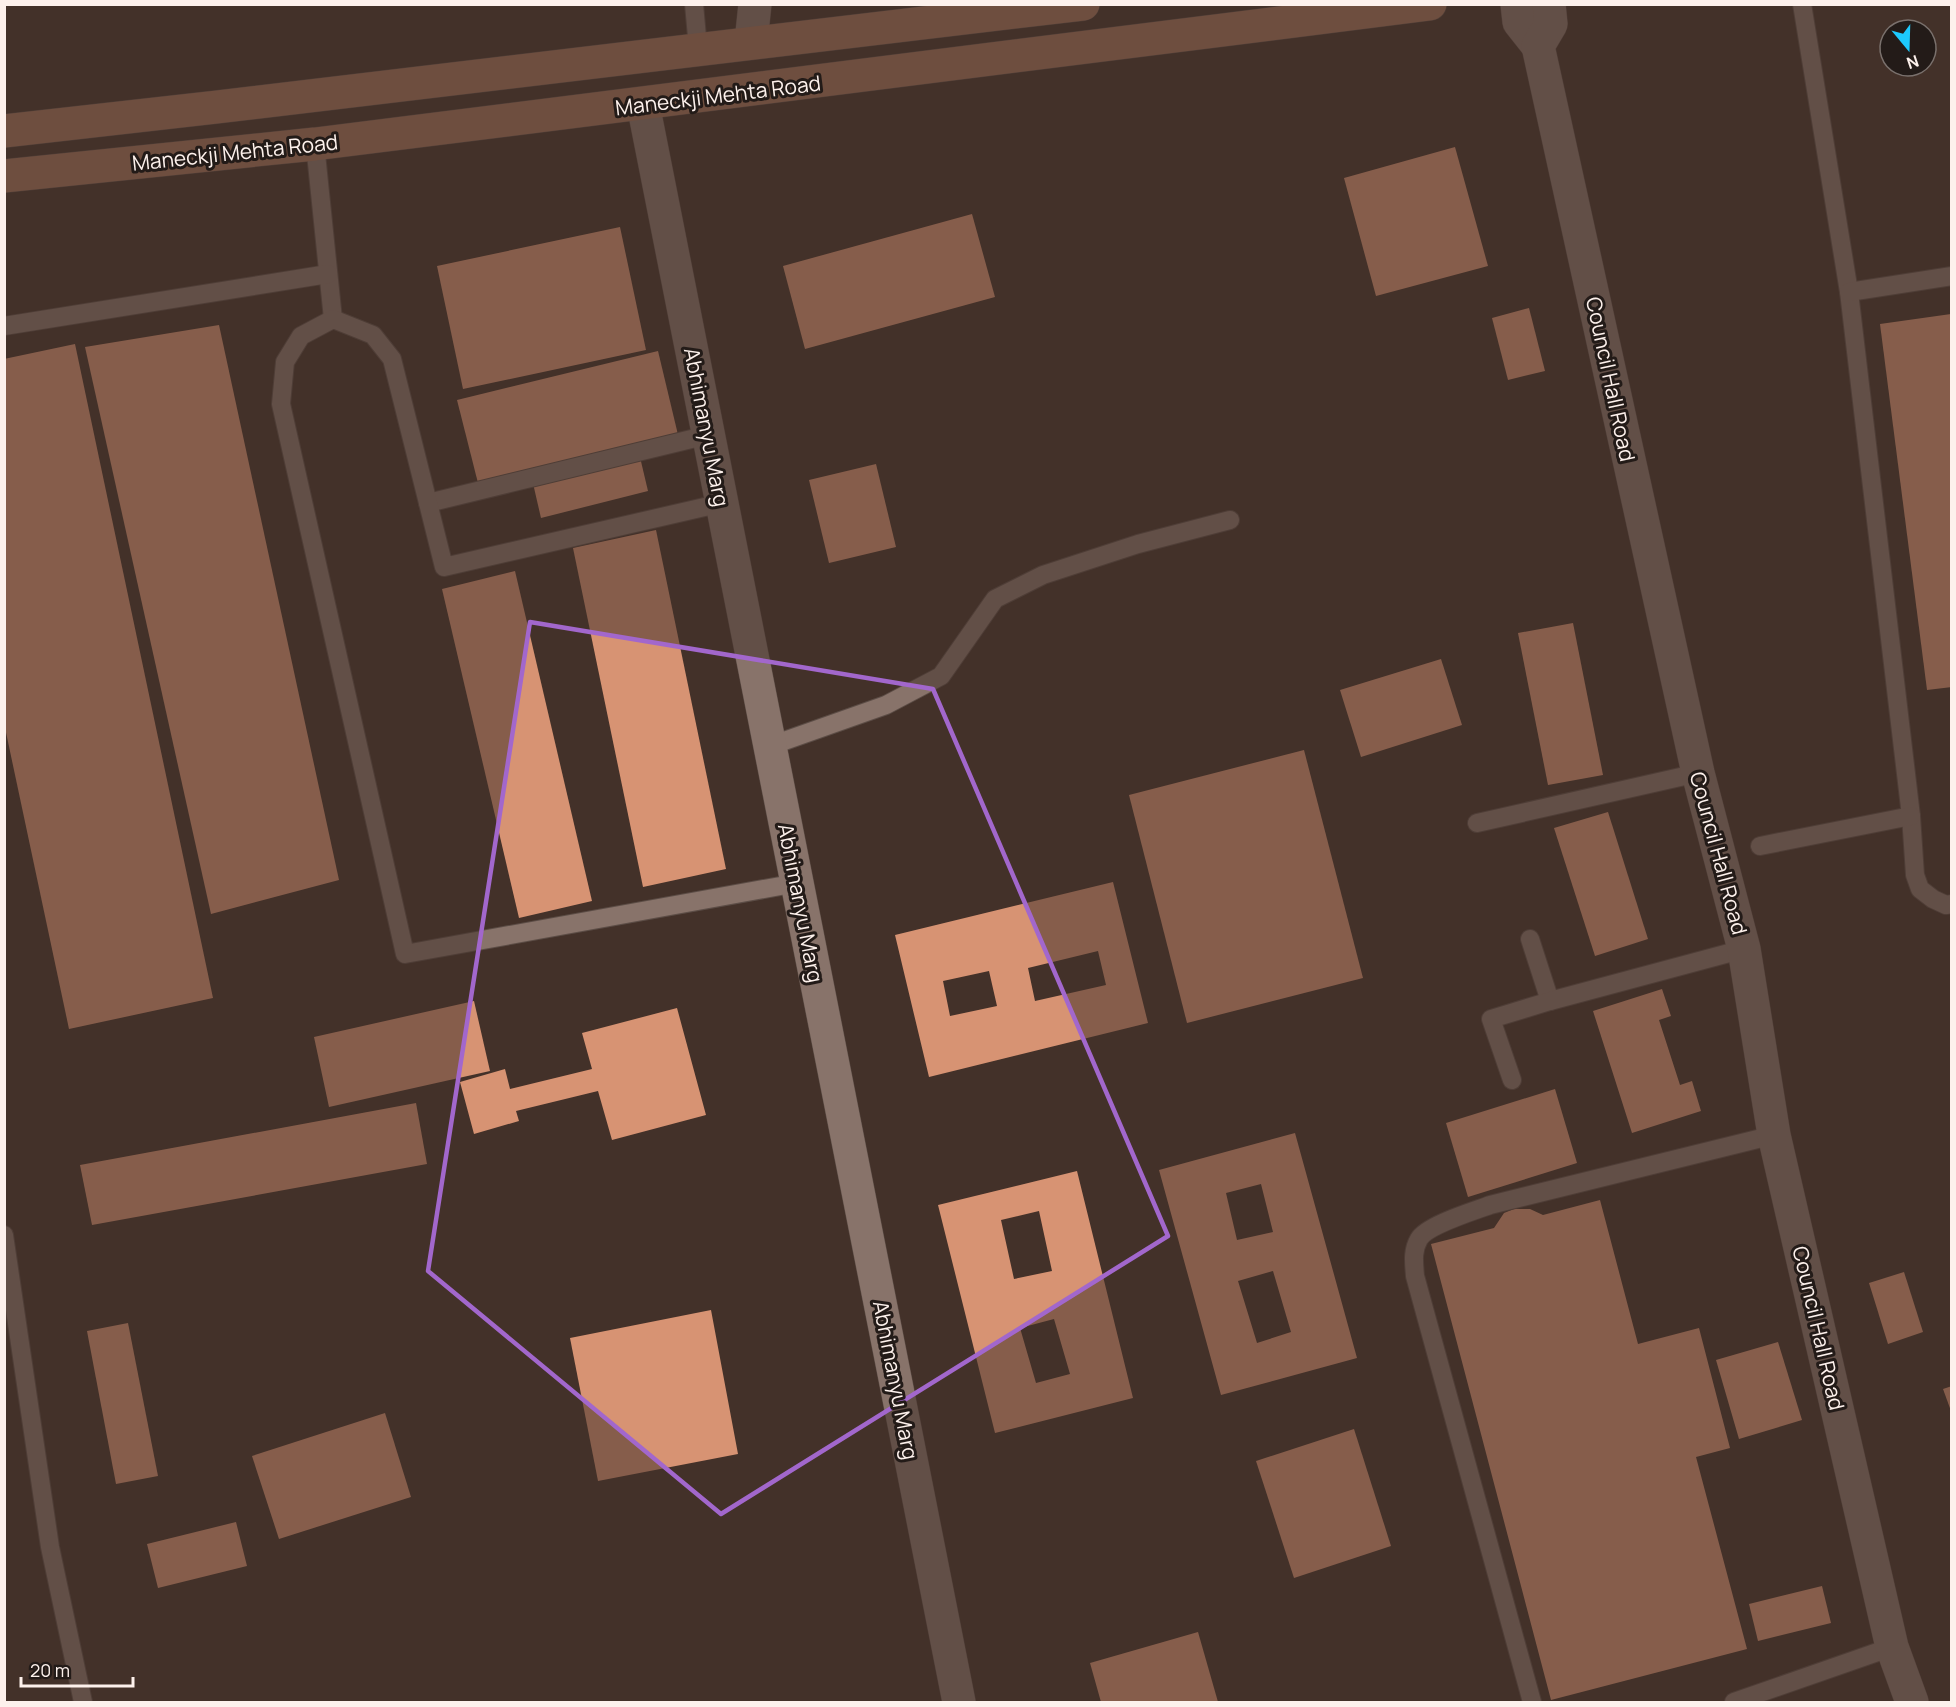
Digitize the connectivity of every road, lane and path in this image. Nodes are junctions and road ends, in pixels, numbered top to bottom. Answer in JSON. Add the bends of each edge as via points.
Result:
{"nodes":[{"id":1,"x":694,"y":4,"type":"edge"},
{"id":2,"x":755,"y":4,"type":"edge"},
{"id":3,"x":1083,"y":4,"type":"edge"},
{"id":4,"x":1430,"y":4,"type":"edge"},
{"id":5,"x":1517,"y":4,"type":"edge"},
{"id":6,"x":1549,"y":4,"type":"edge"},
{"id":7,"x":1802,"y":4,"type":"edge"},
{"id":8,"x":751,"y":42,"type":"junction"},
{"id":9,"x":1538,"y":46,"type":"junction"},
{"id":10,"x":698,"y":48,"type":"junction"},
{"id":11,"x":643,"y":104,"type":"junction"},
{"id":12,"x":4,"y":131,"type":"edge"},
{"id":13,"x":315,"y":144,"type":"junction"},
{"id":14,"x":4,"y":176,"type":"edge"},
{"id":15,"x":328,"y":274,"type":"junction"},
{"id":16,"x":1952,"y":276,"type":"edge"},
{"id":17,"x":1850,"y":292,"type":"junction"},
{"id":18,"x":333,"y":320,"type":"junction"},
{"id":19,"x":4,"y":326,"type":"edge"},
{"id":20,"x":708,"y":435,"type":"junction"},
{"id":21,"x":429,"y":503,"type":"junction"},
{"id":22,"x":722,"y":503,"type":"junction"},
{"id":23,"x":1230,"y":520,"type":"dead end"},
{"id":24,"x":770,"y":746,"type":"junction"},
{"id":25,"x":1698,"y":773,"type":"junction"},
{"id":26,"x":1911,"y":816,"type":"junction"},
{"id":27,"x":1476,"y":823,"type":"dead end"},
{"id":28,"x":1760,"y":846,"type":"dead end"},
{"id":29,"x":797,"y":883,"type":"junction"},
{"id":30,"x":1952,"y":904,"type":"edge"},
{"id":31,"x":1530,"y":939,"type":"dead end"},
{"id":32,"x":1744,"y":949,"type":"junction"},
{"id":33,"x":1550,"y":1001,"type":"junction"},
{"id":34,"x":1512,"y":1080,"type":"dead end"},
{"id":35,"x":1774,"y":1135,"type":"junction"},
{"id":36,"x":4,"y":1236,"type":"edge"},
{"id":37,"x":1892,"y":1647,"type":"junction"},
{"id":38,"x":83,"y":1702,"type":"edge"},
{"id":39,"x":959,"y":1702,"type":"edge"},
{"id":40,"x":1532,"y":1702,"type":"edge"},
{"id":41,"x":1734,"y":1702,"type":"edge"},
{"id":42,"x":1912,"y":1702,"type":"edge"}],
"edges":[{"from":1,"to":10,"type":"lane"},
{"from":2,"to":8,"type":"street"},
{"from":3,"to":8,"type":"main road"},
{"from":4,"to":11,"type":"main road","name":"Maneckji Mehta Road"},
{"from":5,"to":9,"type":"street","via":[[1519,22]]},
{"from":6,"to":9,"type":"street","via":[[1551,24]]},
{"from":7,"to":17,"type":"lane"},
{"from":8,"to":10,"type":"main road"},
{"from":9,"to":25,"type":"street","name":"Council Hall Road"},
{"from":10,"to":12,"type":"main road","via":[[290,100]]},
{"from":11,"to":13,"type":"main road","name":"Maneckji Mehta Road"},
{"from":11,"to":20,"type":"street","name":"Abhimanyu Marg"},
{"from":13,"to":14,"type":"main road","name":"Maneckji Mehta Road"},
{"from":13,"to":15,"type":"lane"},
{"from":15,"to":18,"type":"lane"},
{"from":15,"to":19,"type":"lane"},
{"from":16,"to":17,"type":"lane"},
{"from":17,"to":26,"type":"lane"},
{"from":18,"to":21,"type":"lane","via":[[373,335],[392,359]]},
{"from":18,"to":29,"type":"lane","via":[[301,336],[285,362],[280,404],[405,954]]},
{"from":20,"to":21,"type":"lane"},
{"from":20,"to":22,"type":"street","name":"Abhimanyu Marg"},
{"from":21,"to":22,"type":"lane","via":[[444,567]]},
{"from":22,"to":24,"type":"street","name":"Abhimanyu Marg"},
{"from":23,"to":24,"type":"lane","via":[[1043,575],[995,599],[941,676],[886,705]]},
{"from":24,"to":29,"type":"street","name":"Abhimanyu Marg"},
{"from":25,"to":27,"type":"lane"},
{"from":25,"to":32,"type":"street","name":"Council Hall Road"},
{"from":26,"to":28,"type":"lane"},
{"from":26,"to":30,"type":"lane","via":[[1915,875],[1920,889],[1933,899]]},
{"from":29,"to":39,"type":"street","name":"Abhimanyu Marg"},
{"from":31,"to":33,"type":"lane"},
{"from":32,"to":33,"type":"lane"},
{"from":32,"to":35,"type":"street","name":"Council Hall Road"},
{"from":33,"to":34,"type":"lane","via":[[1491,1019]]},
{"from":35,"to":37,"type":"street","name":"Council Hall Road"},
{"from":35,"to":40,"type":"lane","via":[[1490,1205],[1446,1220],[1419,1237],[1413,1254],[1415,1276]]},
{"from":36,"to":38,"type":"lane","via":[[50,1547]]},
{"from":37,"to":41,"type":"lane"},
{"from":37,"to":42,"type":"street","name":"Council Hall Road"}]}
